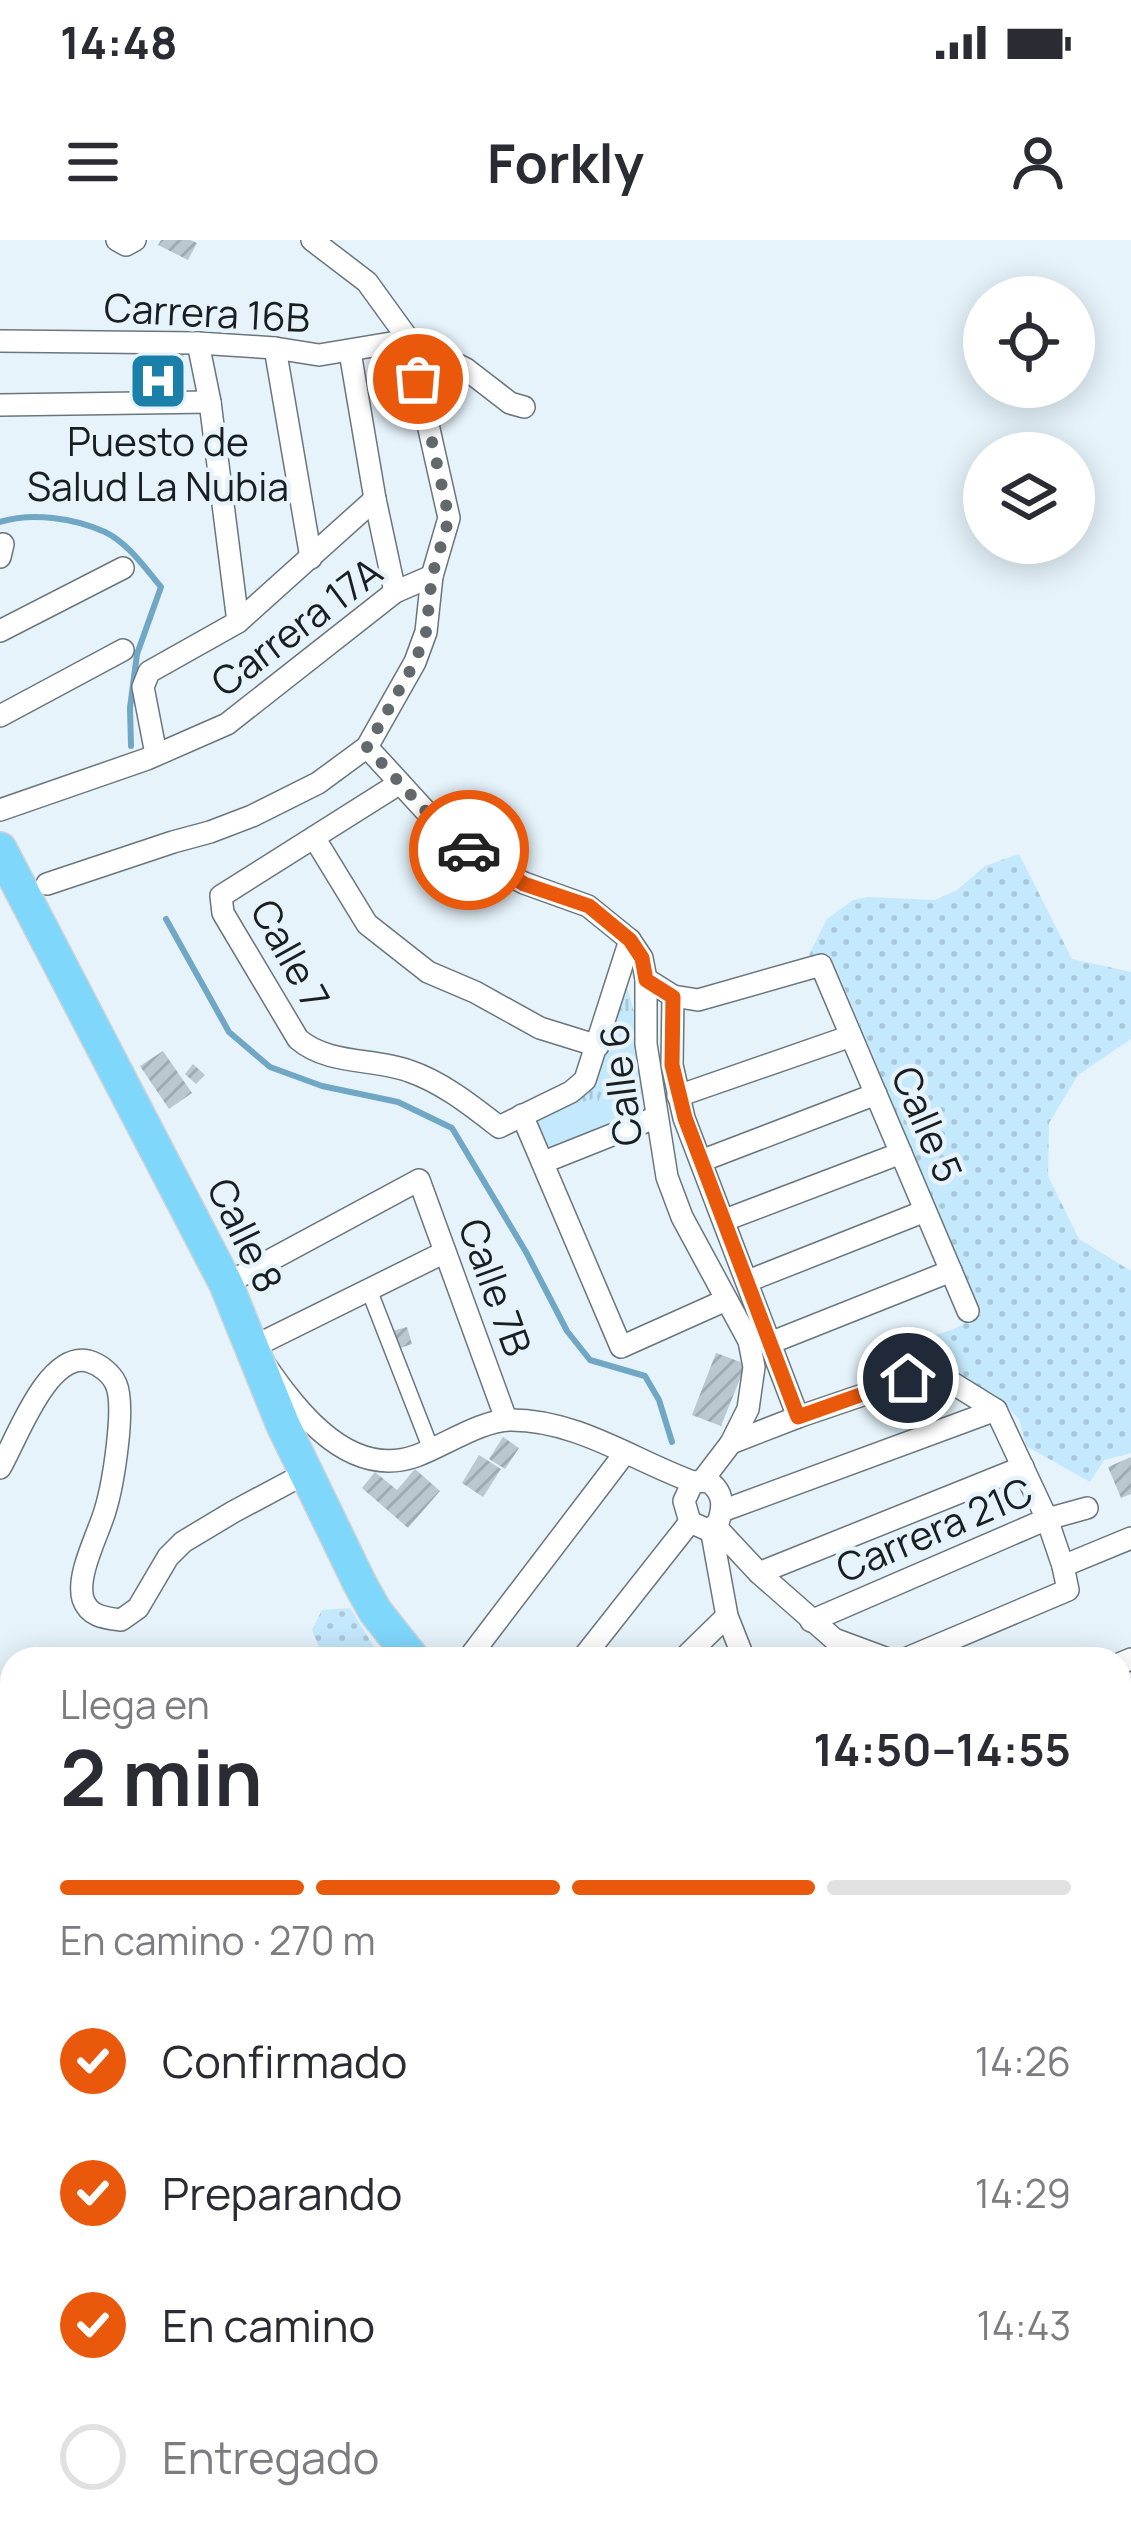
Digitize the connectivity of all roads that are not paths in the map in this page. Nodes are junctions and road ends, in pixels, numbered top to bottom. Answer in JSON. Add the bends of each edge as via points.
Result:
{"nodes":[{"id":1,"x":312,"y":240,"type":"edge"},
{"id":2,"x":409,"y":340,"type":"junction"},
{"id":3,"x":0,"y":341,"type":"edge"},
{"id":4,"x":198,"y":343,"type":"junction"},
{"id":5,"x":274,"y":348,"type":"junction"},
{"id":6,"x":350,"y":352,"type":"junction"},
{"id":7,"x":210,"y":402,"type":"junction"},
{"id":8,"x":0,"y":405,"type":"edge"},
{"id":9,"x":524,"y":407,"type":"dead end"},
{"id":10,"x":375,"y":499,"type":"junction"},
{"id":11,"x":311,"y":557,"type":"junction"},
{"id":12,"x":123,"y":568,"type":"dead end"},
{"id":13,"x":432,"y":576,"type":"junction"},
{"id":14,"x":395,"y":592,"type":"junction"},
{"id":15,"x":238,"y":622,"type":"junction"},
{"id":16,"x":0,"y":631,"type":"edge"},
{"id":17,"x":123,"y":650,"type":"dead end"},
{"id":18,"x":0,"y":716,"type":"edge"},
{"id":19,"x":367,"y":747,"type":"junction"},
{"id":20,"x":152,"y":756,"type":"junction"},
{"id":21,"x":400,"y":783,"type":"junction"},
{"id":22,"x":0,"y":810,"type":"edge"},
{"id":23,"x":315,"y":839,"type":"junction"},
{"id":24,"x":0,"y":849,"type":"edge"},
{"id":25,"x":47,"y":884,"type":"dead end"},
{"id":26,"x":630,"y":940,"type":"junction"},
{"id":27,"x":646,"y":980,"type":"junction"},
{"id":28,"x":673,"y":997,"type":"junction"},
{"id":29,"x":851,"y":1036,"type":"junction"},
{"id":30,"x":598,"y":1046,"type":"junction"},
{"id":31,"x":876,"y":1094,"type":"junction"},
{"id":32,"x":678,"y":1096,"type":"junction"},
{"id":33,"x":522,"y":1115,"type":"junction"},
{"id":34,"x":657,"y":1117,"type":"junction"},
{"id":35,"x":901,"y":1153,"type":"junction"},
{"id":36,"x":701,"y":1161,"type":"junction"},
{"id":37,"x":544,"y":1162,"type":"junction"},
{"id":38,"x":926,"y":1211,"type":"junction"},
{"id":39,"x":724,"y":1220,"type":"junction"},
{"id":40,"x":446,"y":1252,"type":"junction"},
{"id":41,"x":951,"y":1271,"type":"junction"},
{"id":42,"x":748,"y":1281,"type":"junction"},
{"id":43,"x":226,"y":1284,"type":"junction"},
{"id":44,"x":369,"y":1290,"type":"junction"},
{"id":45,"x":726,"y":1300,"type":"junction"},
{"id":46,"x":968,"y":1311,"type":"dead end"},
{"id":47,"x":770,"y":1343,"type":"junction"},
{"id":48,"x":253,"y":1347,"type":"junction"},
{"id":49,"x":996,"y":1410,"type":"junction"},
{"id":50,"x":798,"y":1417,"type":"junction"},
{"id":51,"x":506,"y":1419,"type":"junction"},
{"id":52,"x":430,"y":1449,"type":"junction"},
{"id":53,"x":726,"y":1450,"type":"junction"},
{"id":54,"x":625,"y":1453,"type":"junction"},
{"id":55,"x":1023,"y":1467,"type":"junction"},
{"id":56,"x":0,"y":1468,"type":"edge"},
{"id":57,"x":306,"y":1473,"type":"junction"},
{"id":58,"x":704,"y":1506,"type":"junction"},
{"id":59,"x":1087,"y":1508,"type":"dead end"},
{"id":60,"x":1046,"y":1519,"type":"junction"},
{"id":61,"x":1131,"y":1538,"type":"edge"},
{"id":62,"x":1063,"y":1566,"type":"junction"},
{"id":63,"x":759,"y":1573,"type":"junction"},
{"id":64,"x":727,"y":1616,"type":"junction"},
{"id":65,"x":811,"y":1621,"type":"junction"},
{"id":66,"x":403,"y":1647,"type":"edge"},
{"id":67,"x":477,"y":1647,"type":"edge"},
{"id":68,"x":592,"y":1647,"type":"edge"},
{"id":69,"x":695,"y":1647,"type":"edge"},
{"id":70,"x":739,"y":1647,"type":"edge"},
{"id":71,"x":855,"y":1647,"type":"edge"},
{"id":72,"x":933,"y":1647,"type":"edge"}],
"edges":[{"from":1,"to":2,"type":"street","via":[[367,282]]},
{"from":2,"to":6,"type":"street","name":"Carrera 16B"},
{"from":2,"to":9,"type":"street"},
{"from":2,"to":13,"type":"street","via":[[449,518]]},
{"from":3,"to":4,"type":"street","name":"Carrera 16B"},
{"from":4,"to":5,"type":"street","name":"Carrera 16B"},
{"from":4,"to":7,"type":"street"},
{"from":5,"to":6,"type":"street","name":"Carrera 16B"},
{"from":5,"to":11,"type":"street"},
{"from":6,"to":10,"type":"street"},
{"from":7,"to":8,"type":"street"},
{"from":7,"to":15,"type":"street"},
{"from":10,"to":11,"type":"street"},
{"from":10,"to":14,"type":"street"},
{"from":11,"to":15,"type":"street"},
{"from":12,"to":16,"type":"street"},
{"from":13,"to":14,"type":"street","name":"Carrera 17A"},
{"from":13,"to":19,"type":"street","via":[[415,662]]},
{"from":14,"to":20,"type":"street","name":"Carrera 17A","via":[[227,724]]},
{"from":15,"to":20,"type":"street","via":[[149,672],[143,687]]},
{"from":17,"to":18,"type":"street"},
{"from":19,"to":21,"type":"street"},
{"from":19,"to":25,"type":"street","via":[[252,816]]},
{"from":20,"to":22,"type":"street","name":"Carrera 17A"},
{"from":21,"to":23,"type":"street"},
{"from":21,"to":26,"type":"street","via":[[474,854],[524,884],[589,906]]},
{"from":23,"to":30,"type":"street","via":[[368,924],[428,972],[540,1028]]},
{"from":23,"to":33,"type":"street","name":"Calle 7","via":[[221,896],[223,913],[298,1039],[320,1053],[415,1072],[499,1126]]},
{"from":24,"to":43,"type":"main road","name":"Calle 8"},
{"from":26,"to":27,"type":"street","name":"Calle 6"},
{"from":26,"to":30,"type":"street"},
{"from":27,"to":28,"type":"street"},
{"from":27,"to":34,"type":"street","name":"Calle 6"},
{"from":28,"to":29,"type":"street","name":"Calle 5","via":[[698,1000],[821,965]]},
{"from":28,"to":32,"type":"street"},
{"from":29,"to":31,"type":"street","name":"Calle 5"},
{"from":29,"to":32,"type":"street"},
{"from":30,"to":33,"type":"street","via":[[585,1080]]},
{"from":31,"to":35,"type":"street","name":"Calle 5"},
{"from":31,"to":36,"type":"street"},
{"from":32,"to":36,"type":"street"},
{"from":33,"to":37,"type":"street"},
{"from":34,"to":37,"type":"street"},
{"from":34,"to":45,"type":"street","name":"Calle 6","via":[[682,1217]]},
{"from":35,"to":38,"type":"street","name":"Calle 5"},
{"from":35,"to":39,"type":"street"},
{"from":36,"to":39,"type":"street"},
{"from":37,"to":45,"type":"street","via":[[621,1347]]},
{"from":38,"to":41,"type":"street","name":"Calle 5"},
{"from":38,"to":42,"type":"street"},
{"from":39,"to":42,"type":"street"},
{"from":40,"to":43,"type":"street","name":"Calle 7B","via":[[419,1180]]},
{"from":40,"to":44,"type":"street"},
{"from":40,"to":51,"type":"street","name":"Calle 7B"},
{"from":41,"to":46,"type":"street","name":"Calle 5"},
{"from":41,"to":47,"type":"street"},
{"from":42,"to":47,"type":"street"},
{"from":43,"to":48,"type":"main road","name":"Calle 8"},
{"from":44,"to":48,"type":"street"},
{"from":44,"to":52,"type":"street"},
{"from":45,"to":53,"type":"street","name":"Calle 6","via":[[754,1367],[748,1409]]},
{"from":47,"to":50,"type":"street"},
{"from":48,"to":52,"type":"street","via":[[306,1416],[347,1451],[392,1461]]},
{"from":48,"to":57,"type":"main road","name":"Calle 8"},
{"from":49,"to":50,"type":"street","via":[[933,1371]]},
{"from":49,"to":55,"type":"street"},
{"from":49,"to":58,"type":"street"},
{"from":50,"to":53,"type":"street"},
{"from":51,"to":52,"type":"street"},
{"from":51,"to":54,"type":"street","via":[[589,1435]]},
{"from":53,"to":58,"type":"street","name":"Calle 6"},
{"from":54,"to":58,"type":"street"},
{"from":54,"to":67,"type":"street"},
{"from":55,"to":60,"type":"street"},
{"from":55,"to":63,"type":"street"},
{"from":56,"to":57,"type":"street","via":[[59,1368],[85,1360],[109,1373],[119,1397],[114,1464],[82,1585],[94,1614],[121,1619],[138,1608],[184,1542]]},
{"from":57,"to":66,"type":"main road","name":"Calle 8","via":[[374,1611]]},
{"from":58,"to":63,"type":"street"},
{"from":58,"to":64,"type":"street"},
{"from":58,"to":68,"type":"street"},
{"from":59,"to":60,"type":"street","name":"Carrera 21C"},
{"from":60,"to":62,"type":"street"},
{"from":60,"to":65,"type":"street","name":"Carrera 21C"},
{"from":61,"to":62,"type":"street"},
{"from":62,"to":72,"type":"street","via":[[1068,1590]]},
{"from":63,"to":65,"type":"street"},
{"from":64,"to":69,"type":"street"},
{"from":64,"to":70,"type":"street"},
{"from":65,"to":71,"type":"street"}]}
